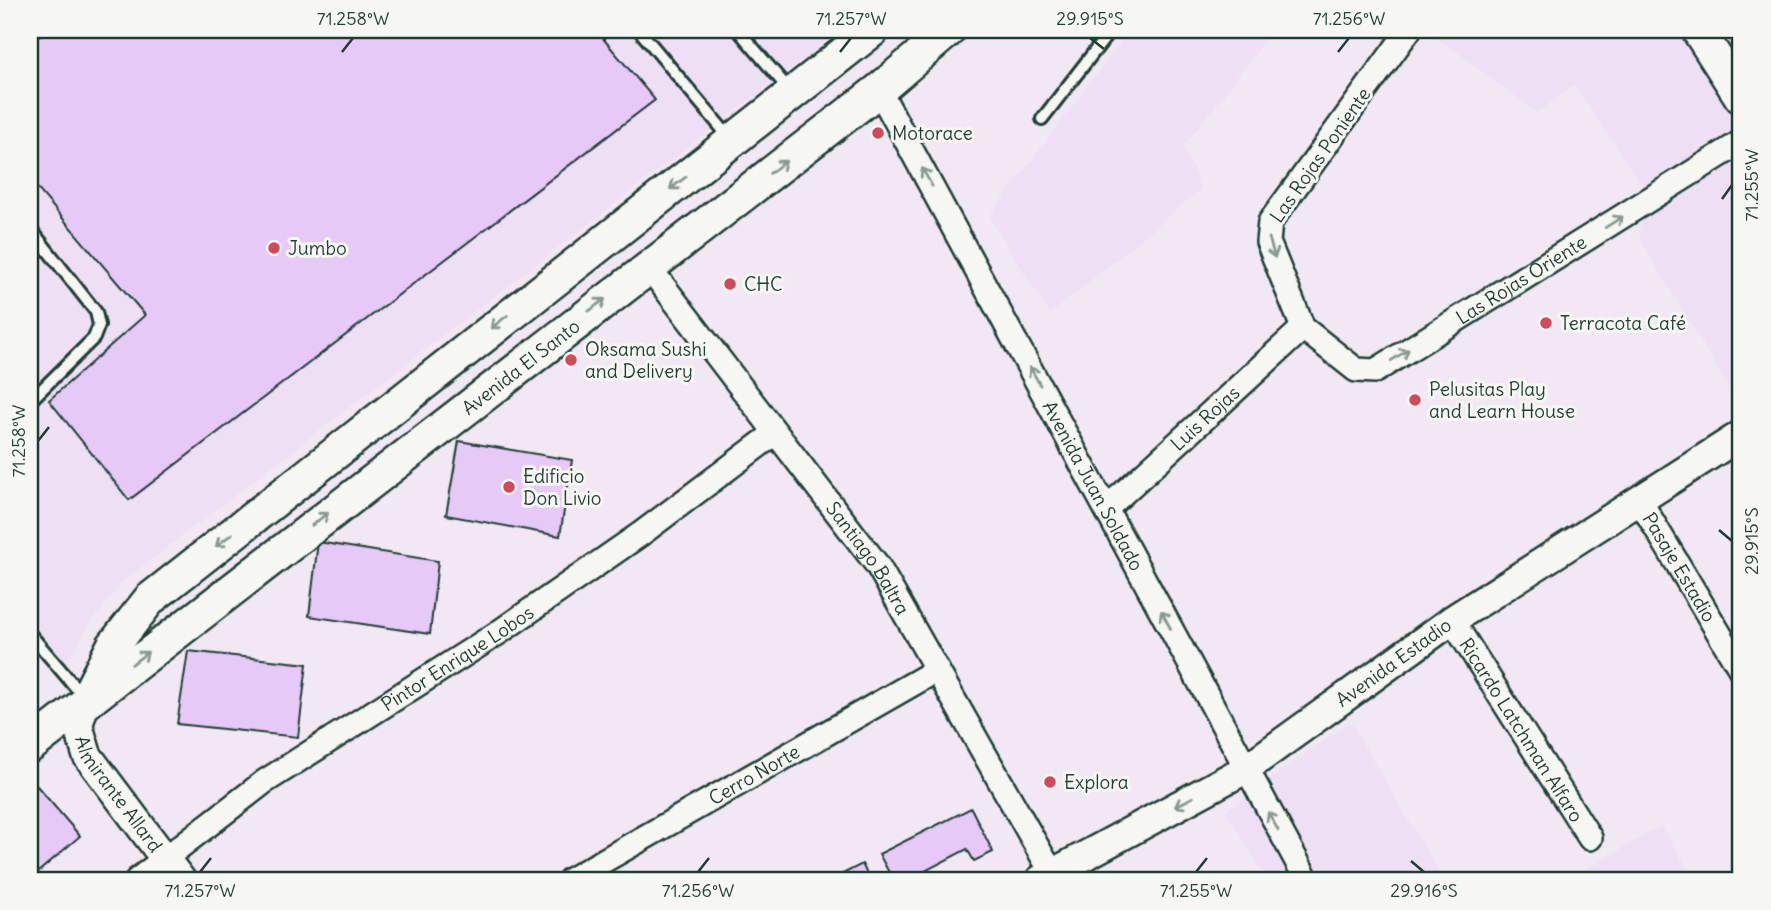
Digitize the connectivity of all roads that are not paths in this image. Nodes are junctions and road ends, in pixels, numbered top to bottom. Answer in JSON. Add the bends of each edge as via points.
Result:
{"nodes":[{"id":1,"x":639,"y":30,"type":"edge"},
{"id":2,"x":738,"y":30,"type":"edge"},
{"id":3,"x":873,"y":30,"type":"edge"},
{"id":4,"x":949,"y":30,"type":"edge"},
{"id":5,"x":1111,"y":30,"type":"edge"},
{"id":6,"x":1409,"y":30,"type":"edge"},
{"id":7,"x":1699,"y":30,"type":"edge"},
{"id":8,"x":803,"y":87,"type":"junction"},
{"id":9,"x":879,"y":90,"type":"junction"},
{"id":10,"x":1741,"y":97,"type":"edge"},
{"id":11,"x":1042,"y":119,"type":"dead end"},
{"id":12,"x":733,"y":142,"type":"junction"},
{"id":13,"x":1741,"y":142,"type":"edge"},
{"id":14,"x":30,"y":228,"type":"edge"},
{"id":15,"x":648,"y":266,"type":"junction"},
{"id":16,"x":1303,"y":328,"type":"junction"},
{"id":17,"x":30,"y":401,"type":"edge"},
{"id":18,"x":775,"y":433,"type":"junction"},
{"id":19,"x":1741,"y":435,"type":"edge"},
{"id":20,"x":1640,"y":501,"type":"junction"},
{"id":21,"x":1107,"y":508,"type":"junction"},
{"id":22,"x":1452,"y":620,"type":"junction"},
{"id":23,"x":30,"y":634,"type":"edge"},
{"id":24,"x":937,"y":670,"type":"junction"},
{"id":25,"x":1741,"y":670,"type":"edge"},
{"id":26,"x":86,"y":700,"type":"junction"},
{"id":27,"x":30,"y":746,"type":"edge"},
{"id":28,"x":1244,"y":769,"type":"junction"},
{"id":29,"x":1590,"y":838,"type":"dead end"},
{"id":30,"x":174,"y":870,"type":"edge"},
{"id":31,"x":1046,"y":877,"type":"edge"},
{"id":32,"x":137,"y":880,"type":"edge"},
{"id":33,"x":570,"y":880,"type":"edge"},
{"id":34,"x":1307,"y":880,"type":"edge"},
{"id":35,"x":1650,"y":880,"type":"edge"},
{"id":36,"x":1664,"y":880,"type":"edge"}],
"edges":[{"from":1,"to":12,"type":"lane"},
{"from":2,"to":8,"type":"lane"},
{"from":3,"to":8,"type":"main road","name":"Avenida El Santo"},
{"from":4,"to":9,"type":"main road","name":"Avenida El Santo"},
{"from":5,"to":11,"type":"lane"},
{"from":6,"to":16,"type":"street","name":"Las Rojas Poniente","one_way":true,"via":[[1270,222],[1268,242]]},
{"from":7,"to":10,"type":"main road"},
{"from":8,"to":9,"type":"main road","via":[[848,80]]},
{"from":8,"to":12,"type":"main road","name":"Avenida El Santo"},
{"from":15,"to":9,"type":"main road","name":"Avenida El Santo","one_way":true},
{"from":21,"to":9,"type":"street","name":"Avenida Juan Soldado","one_way":true},
{"from":12,"to":26,"type":"main road","name":"Avenida El Santo","one_way":true,"via":[[611,233],[150,599],[113,646]]},
{"from":16,"to":13,"type":"street","name":"Las Rojas Oriente","one_way":true,"via":[[1356,370],[1375,372]]},
{"from":14,"to":17,"type":"lane","via":[[96,312],[99,325],[94,338]]},
{"from":15,"to":18,"type":"street","name":"Santiago Baltra"},
{"from":26,"to":15,"type":"main road","name":"Avenida El Santo","one_way":true},
{"from":16,"to":21,"type":"street","name":"Luis Rojas"},
{"from":18,"to":24,"type":"street","name":"Santiago Baltra","via":[[878,566]]},
{"from":18,"to":30,"type":"street","name":"Pintor Enrique Lobos","via":[[498,634],[264,782]]},
{"from":19,"to":20,"type":"street","name":"Avenida Estadio"},
{"from":20,"to":22,"type":"street","name":"Avenida Estadio"},
{"from":20,"to":25,"type":"street","name":"Pasaje Estadio"},
{"from":28,"to":21,"type":"street","name":"Avenida Juan Soldado","one_way":true},
{"from":22,"to":28,"type":"street","name":"Avenida Estadio"},
{"from":22,"to":29,"type":"street","name":"Ricardo Latchman Alfaro"},
{"from":23,"to":26,"type":"lane"},
{"from":24,"to":31,"type":"street","name":"Santiago Baltra"},
{"from":24,"to":33,"type":"street","name":"Cerro Norte"},
{"from":26,"to":27,"type":"main road","name":"Avenida El Santo"},
{"from":26,"to":30,"type":"street","name":"Almirante Allard","via":[[78,725],[87,755]]},
{"from":28,"to":31,"type":"street","name":"Avenida Estadio","one_way":true},
{"from":34,"to":28,"type":"street","name":"Avenida Juan Soldado","one_way":true},
{"from":30,"to":32,"type":"street","name":"Pintor Enrique Lobos"},
{"from":35,"to":36,"type":"lane"}]}
